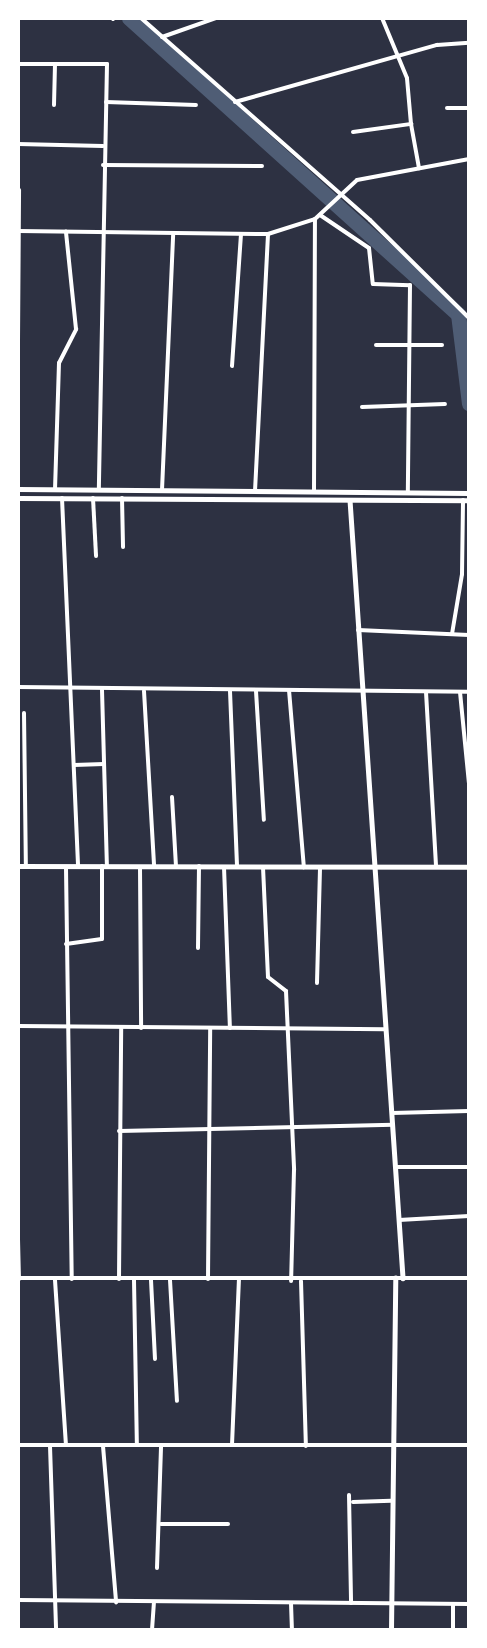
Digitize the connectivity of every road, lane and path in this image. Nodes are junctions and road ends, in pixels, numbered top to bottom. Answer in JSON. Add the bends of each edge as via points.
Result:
{"nodes":[{"id":1,"x":141,"y":18,"type":"edge"},
{"id":2,"x":216,"y":18,"type":"edge"},
{"id":3,"x":382,"y":18,"type":"edge"},
{"id":4,"x":162,"y":37,"type":"junction"},
{"id":5,"x":469,"y":44,"type":"edge"},
{"id":6,"x":398,"y":55,"type":"junction"},
{"id":7,"x":18,"y":64,"type":"edge"},
{"id":8,"x":55,"y":64,"type":"junction"},
{"id":9,"x":106,"y":102,"type":"junction"},
{"id":10,"x":234,"y":103,"type":"junction"},
{"id":11,"x":54,"y":105,"type":"dead end"},
{"id":12,"x":196,"y":105,"type":"dead end"},
{"id":13,"x":447,"y":108,"type":"dead end"},
{"id":14,"x":469,"y":108,"type":"edge"},
{"id":15,"x":411,"y":124,"type":"junction"},
{"id":16,"x":353,"y":132,"type":"dead end"},
{"id":17,"x":18,"y":144,"type":"edge"},
{"id":18,"x":103,"y":146,"type":"junction"},
{"id":19,"x":469,"y":159,"type":"edge"},
{"id":20,"x":103,"y":165,"type":"junction"},
{"id":21,"x":261,"y":166,"type":"dead end"},
{"id":22,"x":419,"y":168,"type":"junction"},
{"id":23,"x":19,"y":190,"type":"edge"},
{"id":24,"x":338,"y":197,"type":"junction"},
{"id":25,"x":321,"y":214,"type":"junction"},
{"id":26,"x":315,"y":219,"type":"junction"},
{"id":27,"x":19,"y":231,"type":"edge"},
{"id":28,"x":66,"y":232,"type":"junction"},
{"id":29,"x":102,"y":232,"type":"junction"},
{"id":30,"x":173,"y":234,"type":"junction"},
{"id":31,"x":268,"y":234,"type":"junction"},
{"id":32,"x":242,"y":235,"type":"junction"},
{"id":33,"x":469,"y":318,"type":"edge"},
{"id":34,"x":18,"y":342,"type":"edge"},
{"id":35,"x":376,"y":345,"type":"dead end"},
{"id":36,"x":442,"y":345,"type":"dead end"},
{"id":37,"x":411,"y":346,"type":"junction"},
{"id":38,"x":232,"y":366,"type":"dead end"},
{"id":39,"x":445,"y":404,"type":"dead end"},
{"id":40,"x":410,"y":406,"type":"junction"},
{"id":41,"x":362,"y":408,"type":"dead end"},
{"id":42,"x":18,"y":489,"type":"edge"},
{"id":43,"x":55,"y":490,"type":"junction"},
{"id":44,"x":99,"y":490,"type":"junction"},
{"id":45,"x":162,"y":490,"type":"junction"},
{"id":46,"x":230,"y":490,"type":"junction"},
{"id":47,"x":255,"y":491,"type":"junction"},
{"id":48,"x":314,"y":492,"type":"junction"},
{"id":49,"x":349,"y":492,"type":"junction"},
{"id":50,"x":408,"y":492,"type":"junction"},
{"id":51,"x":469,"y":493,"type":"edge"},
{"id":52,"x":18,"y":498,"type":"edge"},
{"id":53,"x":62,"y":498,"type":"junction"},
{"id":54,"x":93,"y":498,"type":"junction"},
{"id":55,"x":122,"y":498,"type":"junction"},
{"id":56,"x":230,"y":499,"type":"junction"},
{"id":57,"x":350,"y":500,"type":"junction"},
{"id":58,"x":466,"y":500,"type":"edge"},
{"id":59,"x":123,"y":547,"type":"dead end"},
{"id":60,"x":96,"y":556,"type":"dead end"},
{"id":61,"x":357,"y":630,"type":"junction"},
{"id":62,"x":452,"y":634,"type":"junction"},
{"id":63,"x":469,"y":635,"type":"edge"},
{"id":64,"x":18,"y":687,"type":"edge"},
{"id":65,"x":71,"y":690,"type":"junction"},
{"id":66,"x":102,"y":690,"type":"junction"},
{"id":67,"x":289,"y":690,"type":"junction"},
{"id":68,"x":144,"y":691,"type":"junction"},
{"id":69,"x":230,"y":691,"type":"junction"},
{"id":70,"x":256,"y":691,"type":"junction"},
{"id":71,"x":361,"y":691,"type":"junction"},
{"id":72,"x":426,"y":692,"type":"junction"},
{"id":73,"x":460,"y":692,"type":"junction"},
{"id":74,"x":469,"y":692,"type":"edge"},
{"id":75,"x":24,"y":713,"type":"dead end"},
{"id":76,"x":104,"y":764,"type":"junction"},
{"id":77,"x":74,"y":765,"type":"junction"},
{"id":78,"x":469,"y":783,"type":"edge"},
{"id":79,"x":172,"y":797,"type":"dead end"},
{"id":80,"x":264,"y":820,"type":"dead end"},
{"id":81,"x":18,"y":866,"type":"edge"},
{"id":82,"x":26,"y":866,"type":"junction"},
{"id":83,"x":104,"y":866,"type":"junction"},
{"id":84,"x":78,"y":867,"type":"junction"},
{"id":85,"x":140,"y":867,"type":"junction"},
{"id":86,"x":154,"y":867,"type":"junction"},
{"id":87,"x":176,"y":867,"type":"junction"},
{"id":88,"x":199,"y":867,"type":"junction"},
{"id":89,"x":224,"y":867,"type":"junction"},
{"id":90,"x":263,"y":867,"type":"junction"},
{"id":91,"x":304,"y":867,"type":"junction"},
{"id":92,"x":320,"y":867,"type":"junction"},
{"id":93,"x":436,"y":867,"type":"junction"},
{"id":94,"x":469,"y":867,"type":"edge"},
{"id":95,"x":66,"y":868,"type":"junction"},
{"id":96,"x":237,"y":868,"type":"junction"},
{"id":97,"x":374,"y":869,"type":"junction"},
{"id":98,"x":66,"y":944,"type":"junction"},
{"id":99,"x":198,"y":948,"type":"dead end"},
{"id":100,"x":317,"y":983,"type":"dead end"},
{"id":101,"x":18,"y":1026,"type":"edge"},
{"id":102,"x":67,"y":1027,"type":"junction"},
{"id":103,"x":121,"y":1028,"type":"junction"},
{"id":104,"x":141,"y":1028,"type":"junction"},
{"id":105,"x":210,"y":1028,"type":"junction"},
{"id":106,"x":230,"y":1028,"type":"junction"},
{"id":107,"x":284,"y":1029,"type":"junction"},
{"id":108,"x":384,"y":1029,"type":"junction"},
{"id":109,"x":469,"y":1111,"type":"edge"},
{"id":110,"x":392,"y":1113,"type":"junction"},
{"id":111,"x":393,"y":1125,"type":"junction"},
{"id":112,"x":291,"y":1128,"type":"junction"},
{"id":113,"x":212,"y":1130,"type":"junction"},
{"id":114,"x":119,"y":1131,"type":"junction"},
{"id":115,"x":396,"y":1167,"type":"junction"},
{"id":116,"x":469,"y":1167,"type":"edge"},
{"id":117,"x":469,"y":1216,"type":"edge"},
{"id":118,"x":399,"y":1220,"type":"junction"},
{"id":119,"x":18,"y":1239,"type":"edge"},
{"id":120,"x":18,"y":1278,"type":"edge"},
{"id":121,"x":395,"y":1278,"type":"junction"},
{"id":122,"x":403,"y":1278,"type":"junction"},
{"id":123,"x":469,"y":1278,"type":"edge"},
{"id":124,"x":56,"y":1280,"type":"junction"},
{"id":125,"x":72,"y":1280,"type":"junction"},
{"id":126,"x":119,"y":1280,"type":"junction"},
{"id":127,"x":134,"y":1280,"type":"junction"},
{"id":128,"x":151,"y":1280,"type":"junction"},
{"id":129,"x":170,"y":1280,"type":"junction"},
{"id":130,"x":208,"y":1280,"type":"junction"},
{"id":131,"x":239,"y":1280,"type":"junction"},
{"id":132,"x":291,"y":1281,"type":"junction"},
{"id":133,"x":301,"y":1281,"type":"junction"},
{"id":134,"x":155,"y":1359,"type":"dead end"},
{"id":135,"x":177,"y":1401,"type":"dead end"},
{"id":136,"x":18,"y":1445,"type":"edge"},
{"id":137,"x":66,"y":1445,"type":"junction"},
{"id":138,"x":137,"y":1445,"type":"junction"},
{"id":139,"x":161,"y":1445,"type":"junction"},
{"id":140,"x":232,"y":1445,"type":"junction"},
{"id":141,"x":390,"y":1445,"type":"junction"},
{"id":142,"x":469,"y":1445,"type":"edge"},
{"id":143,"x":50,"y":1446,"type":"junction"},
{"id":144,"x":103,"y":1446,"type":"junction"},
{"id":145,"x":306,"y":1446,"type":"junction"},
{"id":146,"x":349,"y":1495,"type":"dead end"},
{"id":147,"x":391,"y":1501,"type":"junction"},
{"id":148,"x":353,"y":1502,"type":"dead end"},
{"id":149,"x":161,"y":1524,"type":"junction"},
{"id":150,"x":228,"y":1524,"type":"dead end"},
{"id":151,"x":157,"y":1568,"type":"dead end"},
{"id":152,"x":18,"y":1600,"type":"edge"},
{"id":153,"x":54,"y":1601,"type":"junction"},
{"id":154,"x":116,"y":1602,"type":"junction"},
{"id":155,"x":154,"y":1603,"type":"junction"},
{"id":156,"x":351,"y":1603,"type":"junction"},
{"id":157,"x":393,"y":1603,"type":"junction"},
{"id":158,"x":291,"y":1604,"type":"junction"},
{"id":159,"x":453,"y":1604,"type":"junction"},
{"id":160,"x":469,"y":1605,"type":"edge"},
{"id":161,"x":56,"y":1630,"type":"edge"},
{"id":162,"x":152,"y":1630,"type":"edge"},
{"id":163,"x":292,"y":1630,"type":"edge"},
{"id":164,"x":391,"y":1630,"type":"edge"},
{"id":165,"x":453,"y":1630,"type":"edge"}],
"edges":[{"from":1,"to":4,"type":"street"},
{"from":2,"to":4,"type":"street"},
{"from":3,"to":6,"type":"street"},
{"from":4,"to":10,"type":"street"},
{"from":5,"to":6,"type":"street"},
{"from":6,"to":10,"type":"street"},
{"from":6,"to":15,"type":"street","via":[[410,91]]},
{"from":7,"to":8,"type":"street"},
{"from":8,"to":9,"type":"street","via":[[107,64]]},
{"from":8,"to":11,"type":"street"},
{"from":9,"to":12,"type":"street"},
{"from":9,"to":18,"type":"street"},
{"from":10,"to":24,"type":"street"},
{"from":13,"to":14,"type":"street"},
{"from":15,"to":16,"type":"street"},
{"from":15,"to":22,"type":"street"},
{"from":17,"to":18,"type":"street"},
{"from":18,"to":20,"type":"street"},
{"from":19,"to":22,"type":"street"},
{"from":20,"to":21,"type":"street"},
{"from":20,"to":29,"type":"street"},
{"from":22,"to":24,"type":"street","via":[[357,180]]},
{"from":23,"to":27,"type":"street"},
{"from":24,"to":25,"type":"street"},
{"from":24,"to":33,"type":"street"},
{"from":25,"to":26,"type":"street"},
{"from":25,"to":37,"type":"street","via":[[369,248],[373,284],[409,284]]},
{"from":26,"to":31,"type":"street"},
{"from":26,"to":48,"type":"street"},
{"from":27,"to":28,"type":"street"},
{"from":27,"to":34,"type":"street"},
{"from":28,"to":29,"type":"street"},
{"from":28,"to":43,"type":"street","via":[[76,329],[59,363]]},
{"from":29,"to":30,"type":"street"},
{"from":29,"to":44,"type":"street"},
{"from":30,"to":32,"type":"street"},
{"from":30,"to":45,"type":"street"},
{"from":31,"to":32,"type":"street"},
{"from":31,"to":47,"type":"street"},
{"from":32,"to":38,"type":"street"},
{"from":35,"to":37,"type":"street"},
{"from":36,"to":37,"type":"street"},
{"from":37,"to":40,"type":"street"},
{"from":39,"to":40,"type":"street"},
{"from":40,"to":41,"type":"street"},
{"from":40,"to":50,"type":"street"},
{"from":42,"to":43,"type":"main road"},
{"from":43,"to":44,"type":"main road"},
{"from":44,"to":45,"type":"main road"},
{"from":45,"to":46,"type":"main road"},
{"from":46,"to":47,"type":"main road"},
{"from":46,"to":56,"type":"main road"},
{"from":47,"to":48,"type":"main road"},
{"from":48,"to":49,"type":"main road"},
{"from":49,"to":50,"type":"main road"},
{"from":49,"to":57,"type":"street"},
{"from":50,"to":51,"type":"main road"},
{"from":52,"to":53,"type":"main road"},
{"from":53,"to":54,"type":"main road"},
{"from":53,"to":65,"type":"street"},
{"from":54,"to":55,"type":"main road"},
{"from":54,"to":60,"type":"street"},
{"from":55,"to":56,"type":"main road"},
{"from":55,"to":59,"type":"street"},
{"from":56,"to":57,"type":"main road"},
{"from":57,"to":58,"type":"main road"},
{"from":57,"to":61,"type":"street"},
{"from":58,"to":62,"type":"street","via":[[462,574]]},
{"from":61,"to":62,"type":"street"},
{"from":61,"to":71,"type":"street"},
{"from":62,"to":63,"type":"street"},
{"from":64,"to":65,"type":"street"},
{"from":65,"to":66,"type":"street"},
{"from":65,"to":77,"type":"street"},
{"from":66,"to":68,"type":"street"},
{"from":66,"to":76,"type":"street"},
{"from":67,"to":70,"type":"street"},
{"from":67,"to":71,"type":"street"},
{"from":67,"to":91,"type":"street"},
{"from":68,"to":69,"type":"street"},
{"from":68,"to":86,"type":"street"},
{"from":69,"to":70,"type":"street"},
{"from":69,"to":96,"type":"street"},
{"from":70,"to":80,"type":"street"},
{"from":71,"to":72,"type":"street"},
{"from":71,"to":97,"type":"street"},
{"from":72,"to":73,"type":"street"},
{"from":72,"to":93,"type":"street"},
{"from":73,"to":74,"type":"street"},
{"from":73,"to":78,"type":"street"},
{"from":75,"to":82,"type":"street"},
{"from":76,"to":77,"type":"street"},
{"from":76,"to":83,"type":"street"},
{"from":77,"to":84,"type":"street"},
{"from":79,"to":87,"type":"street"},
{"from":81,"to":82,"type":"street"},
{"from":82,"to":95,"type":"street"},
{"from":83,"to":84,"type":"street"},
{"from":83,"to":85,"type":"street"},
{"from":83,"to":98,"type":"street","via":[[102,939]]},
{"from":84,"to":95,"type":"street"},
{"from":85,"to":86,"type":"street"},
{"from":85,"to":104,"type":"street"},
{"from":86,"to":87,"type":"street"},
{"from":87,"to":88,"type":"street"},
{"from":88,"to":89,"type":"street"},
{"from":88,"to":99,"type":"street"},
{"from":89,"to":96,"type":"street"},
{"from":89,"to":106,"type":"street"},
{"from":90,"to":91,"type":"street"},
{"from":90,"to":96,"type":"street"},
{"from":90,"to":107,"type":"street","via":[[267,977],[286,991]]},
{"from":91,"to":92,"type":"street"},
{"from":92,"to":97,"type":"street"},
{"from":92,"to":100,"type":"street"},
{"from":93,"to":94,"type":"street"},
{"from":93,"to":97,"type":"street"},
{"from":95,"to":98,"type":"street"},
{"from":97,"to":108,"type":"street"},
{"from":98,"to":102,"type":"street"},
{"from":101,"to":102,"type":"street"},
{"from":102,"to":103,"type":"street"},
{"from":102,"to":125,"type":"street"},
{"from":103,"to":104,"type":"street"},
{"from":103,"to":114,"type":"street"},
{"from":104,"to":105,"type":"street"},
{"from":105,"to":106,"type":"street"},
{"from":105,"to":113,"type":"street"},
{"from":106,"to":107,"type":"street"},
{"from":107,"to":108,"type":"street"},
{"from":107,"to":112,"type":"street"},
{"from":108,"to":110,"type":"street"},
{"from":109,"to":110,"type":"street"},
{"from":110,"to":111,"type":"street"},
{"from":111,"to":112,"type":"street"},
{"from":111,"to":115,"type":"street"},
{"from":112,"to":113,"type":"street"},
{"from":112,"to":132,"type":"street"},
{"from":113,"to":114,"type":"street"},
{"from":113,"to":130,"type":"street"},
{"from":114,"to":126,"type":"street"},
{"from":115,"to":116,"type":"street"},
{"from":115,"to":118,"type":"street"},
{"from":117,"to":118,"type":"street"},
{"from":118,"to":122,"type":"street"},
{"from":119,"to":120,"type":"street"},
{"from":120,"to":124,"type":"street"},
{"from":121,"to":122,"type":"street"},
{"from":121,"to":133,"type":"street"},
{"from":121,"to":141,"type":"street"},
{"from":122,"to":123,"type":"street"},
{"from":124,"to":125,"type":"street"},
{"from":124,"to":137,"type":"street"},
{"from":125,"to":126,"type":"street"},
{"from":126,"to":127,"type":"street"},
{"from":127,"to":128,"type":"street"},
{"from":127,"to":138,"type":"street"},
{"from":128,"to":129,"type":"street"},
{"from":128,"to":134,"type":"street"},
{"from":129,"to":130,"type":"street"},
{"from":129,"to":135,"type":"street"},
{"from":130,"to":131,"type":"street"},
{"from":131,"to":132,"type":"street"},
{"from":131,"to":140,"type":"street"},
{"from":132,"to":133,"type":"street"},
{"from":133,"to":145,"type":"street"},
{"from":136,"to":143,"type":"street"},
{"from":137,"to":143,"type":"street"},
{"from":137,"to":144,"type":"street"},
{"from":138,"to":139,"type":"street"},
{"from":138,"to":144,"type":"street"},
{"from":139,"to":140,"type":"street"},
{"from":139,"to":149,"type":"street"},
{"from":140,"to":145,"type":"street"},
{"from":141,"to":142,"type":"street"},
{"from":141,"to":145,"type":"street"},
{"from":141,"to":147,"type":"street"},
{"from":143,"to":153,"type":"street"},
{"from":144,"to":154,"type":"street"},
{"from":146,"to":156,"type":"street"},
{"from":147,"to":148,"type":"street"},
{"from":147,"to":157,"type":"street"},
{"from":149,"to":150,"type":"street"},
{"from":149,"to":151,"type":"street"},
{"from":152,"to":153,"type":"street"},
{"from":153,"to":154,"type":"street"},
{"from":153,"to":161,"type":"street"},
{"from":154,"to":155,"type":"street"},
{"from":155,"to":158,"type":"street"},
{"from":155,"to":162,"type":"street"},
{"from":156,"to":157,"type":"street"},
{"from":156,"to":158,"type":"street"},
{"from":157,"to":159,"type":"street"},
{"from":157,"to":164,"type":"street"},
{"from":158,"to":163,"type":"street"},
{"from":159,"to":160,"type":"street"},
{"from":159,"to":165,"type":"street"}]}
